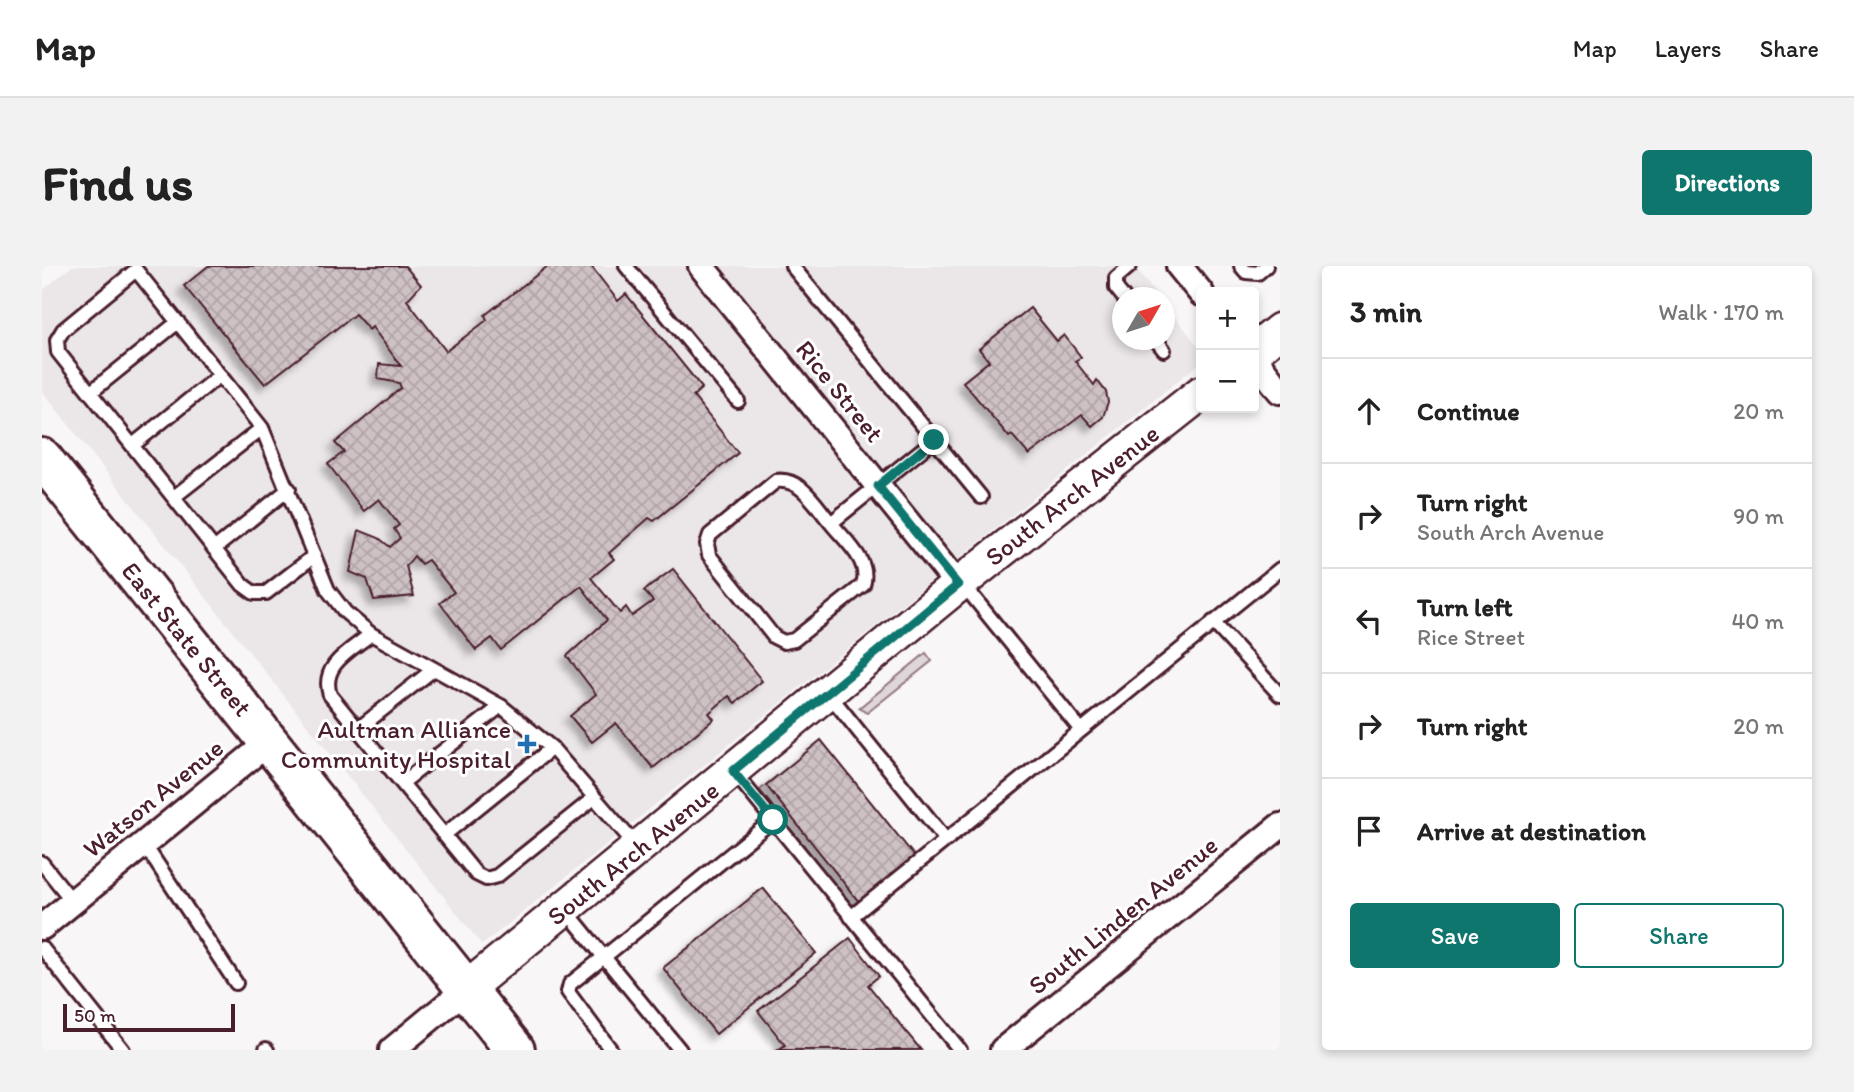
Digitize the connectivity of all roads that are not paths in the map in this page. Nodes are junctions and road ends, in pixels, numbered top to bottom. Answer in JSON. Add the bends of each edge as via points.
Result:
{"nodes":[{"id":1,"x":626,"y":266,"type":"edge"},
{"id":2,"x":701,"y":266,"type":"edge"},
{"id":3,"x":792,"y":266,"type":"edge"},
{"id":4,"x":1130,"y":266,"type":"edge"},
{"id":5,"x":1179,"y":266,"type":"edge"},
{"id":6,"x":1241,"y":266,"type":"edge"},
{"id":7,"x":1266,"y":266,"type":"edge"},
{"id":8,"x":138,"y":268,"type":"edge"},
{"id":9,"x":1116,"y":287,"type":"edge"},
{"id":10,"x":1196,"y":287,"type":"edge"},
{"id":11,"x":178,"y":322,"type":"junction"},
{"id":12,"x":1280,"y":330,"type":"edge"},
{"id":13,"x":1255,"y":350,"type":"edge"},
{"id":14,"x":1259,"y":364,"type":"edge"},
{"id":15,"x":220,"y":375,"type":"junction"},
{"id":16,"x":1280,"y":391,"type":"edge"},
{"id":17,"x":90,"y":392,"type":"junction"},
{"id":18,"x":1196,"y":397,"type":"edge"},
{"id":19,"x":738,"y":401,"type":"dead end"},
{"id":20,"x":262,"y":428,"type":"junction"},
{"id":21,"x":934,"y":440,"type":"junction"},
{"id":22,"x":133,"y":445,"type":"junction"},
{"id":23,"x":42,"y":458,"type":"edge"},
{"id":24,"x":878,"y":486,"type":"junction"},
{"id":25,"x":289,"y":489,"type":"junction"},
{"id":26,"x":981,"y":497,"type":"dead end"},
{"id":27,"x":174,"y":498,"type":"junction"},
{"id":28,"x":831,"y":523,"type":"junction"},
{"id":29,"x":214,"y":549,"type":"junction"},
{"id":30,"x":314,"y":556,"type":"junction"},
{"id":31,"x":1280,"y":569,"type":"edge"},
{"id":32,"x":960,"y":584,"type":"junction"},
{"id":33,"x":1213,"y":622,"type":"junction"},
{"id":34,"x":371,"y":634,"type":"junction"},
{"id":35,"x":434,"y":669,"type":"junction"},
{"id":36,"x":827,"y":692,"type":"junction"},
{"id":37,"x":1280,"y":695,"type":"edge"},
{"id":38,"x":501,"y":706,"type":"junction"},
{"id":39,"x":1080,"y":729,"type":"junction"},
{"id":40,"x":358,"y":730,"type":"junction"},
{"id":41,"x":269,"y":742,"type":"junction"},
{"id":42,"x":552,"y":748,"type":"junction"},
{"id":43,"x":733,"y":771,"type":"junction"},
{"id":44,"x":402,"y":783,"type":"junction"},
{"id":45,"x":594,"y":797,"type":"junction"},
{"id":46,"x":773,"y":820,"type":"junction"},
{"id":47,"x":1280,"y":826,"type":"edge"},
{"id":48,"x":444,"y":835,"type":"junction"},
{"id":49,"x":946,"y":840,"type":"junction"},
{"id":50,"x":144,"y":845,"type":"junction"},
{"id":51,"x":639,"y":849,"type":"junction"},
{"id":52,"x":42,"y":863,"type":"edge"},
{"id":53,"x":73,"y":902,"type":"junction"},
{"id":54,"x":565,"y":909,"type":"junction"},
{"id":55,"x":851,"y":917,"type":"junction"},
{"id":56,"x":42,"y":927,"type":"edge"},
{"id":57,"x":42,"y":948,"type":"edge"},
{"id":58,"x":604,"y":957,"type":"junction"},
{"id":59,"x":236,"y":983,"type":"dead end"},
{"id":60,"x":466,"y":989,"type":"junction"},
{"id":61,"x":123,"y":1050,"type":"edge"},
{"id":62,"x":392,"y":1050,"type":"edge"},
{"id":63,"x":515,"y":1050,"type":"edge"},
{"id":64,"x":611,"y":1050,"type":"edge"},
{"id":65,"x":680,"y":1050,"type":"edge"},
{"id":66,"x":960,"y":1050,"type":"edge"},
{"id":67,"x":1003,"y":1050,"type":"edge"}],
"edges":[{"from":1,"to":19,"type":"lane"},
{"from":2,"to":24,"type":"street","name":"Rice Street"},
{"from":3,"to":21,"type":"lane"},
{"from":4,"to":9,"type":"lane","via":[[1116,278]]},
{"from":5,"to":10,"type":"street"},
{"from":6,"to":7,"type":"lane","via":[[1245,272],[1258,272]]},
{"from":8,"to":11,"type":"lane"},
{"from":8,"to":17,"type":"lane","via":[[57,340],[58,352]]},
{"from":11,"to":15,"type":"lane"},
{"from":11,"to":17,"type":"lane"},
{"from":12,"to":13,"type":"street"},
{"from":14,"to":16,"type":"street"},
{"from":15,"to":20,"type":"lane"},
{"from":15,"to":22,"type":"lane"},
{"from":17,"to":22,"type":"lane"},
{"from":18,"to":32,"type":"street","name":"South Arch Avenue"},
{"from":20,"to":25,"type":"lane"},
{"from":20,"to":27,"type":"lane"},
{"from":21,"to":24,"type":"lane"},
{"from":21,"to":26,"type":"lane"},
{"from":22,"to":27,"type":"lane"},
{"from":23,"to":41,"type":"highway","name":"East State Street"},
{"from":24,"to":28,"type":"lane"},
{"from":24,"to":32,"type":"street","name":"Rice Street"},
{"from":25,"to":29,"type":"lane"},
{"from":25,"to":30,"type":"lane"},
{"from":27,"to":29,"type":"lane"},
{"from":28,"to":28,"type":"lane","via":[[797,483],[776,481],[710,535],[709,555],[774,637],[784,642],[794,640],[863,584],[864,565]]},
{"from":29,"to":30,"type":"lane","via":[[254,593],[266,593]]},
{"from":30,"to":34,"type":"lane","via":[[328,590]]},
{"from":31,"to":33,"type":"lane"},
{"from":32,"to":36,"type":"street","name":"South Arch Avenue"},
{"from":32,"to":39,"type":"lane"},
{"from":33,"to":37,"type":"lane"},
{"from":33,"to":39,"type":"lane"},
{"from":34,"to":35,"type":"lane"},
{"from":34,"to":40,"type":"lane","via":[[328,669],[325,682]]},
{"from":35,"to":38,"type":"lane"},
{"from":35,"to":40,"type":"lane"},
{"from":36,"to":43,"type":"street","name":"South Arch Avenue"},
{"from":36,"to":49,"type":"lane"},
{"from":38,"to":42,"type":"lane"},
{"from":38,"to":44,"type":"lane"},
{"from":39,"to":49,"type":"lane"},
{"from":40,"to":44,"type":"lane"},
{"from":41,"to":50,"type":"street","name":"Watson Avenue"},
{"from":41,"to":60,"type":"highway","name":"East State Street"},
{"from":42,"to":45,"type":"lane"},
{"from":42,"to":48,"type":"lane"},
{"from":43,"to":46,"type":"lane"},
{"from":43,"to":51,"type":"street","name":"South Arch Avenue"},
{"from":44,"to":48,"type":"lane"},
{"from":45,"to":48,"type":"lane","via":[[497,876],[486,879],[476,874]]},
{"from":45,"to":51,"type":"lane"},
{"from":46,"to":55,"type":"lane"},
{"from":46,"to":58,"type":"lane"},
{"from":47,"to":67,"type":"street","name":"South Linden Avenue"},
{"from":49,"to":55,"type":"lane"},
{"from":50,"to":53,"type":"street","name":"Watson Avenue"},
{"from":50,"to":59,"type":"lane"},
{"from":51,"to":54,"type":"street","name":"South Arch Avenue"},
{"from":52,"to":53,"type":"lane"},
{"from":53,"to":56,"type":"street","name":"Watson Avenue"},
{"from":54,"to":58,"type":"lane"},
{"from":54,"to":60,"type":"street","name":"South Arch Avenue"},
{"from":55,"to":66,"type":"lane"},
{"from":57,"to":61,"type":"lane"},
{"from":58,"to":64,"type":"lane","via":[[570,984],[568,992]]},
{"from":58,"to":65,"type":"lane"},
{"from":60,"to":62,"type":"street","name":"South Arch Avenue"},
{"from":60,"to":63,"type":"highway","name":"East State Street"}]}
